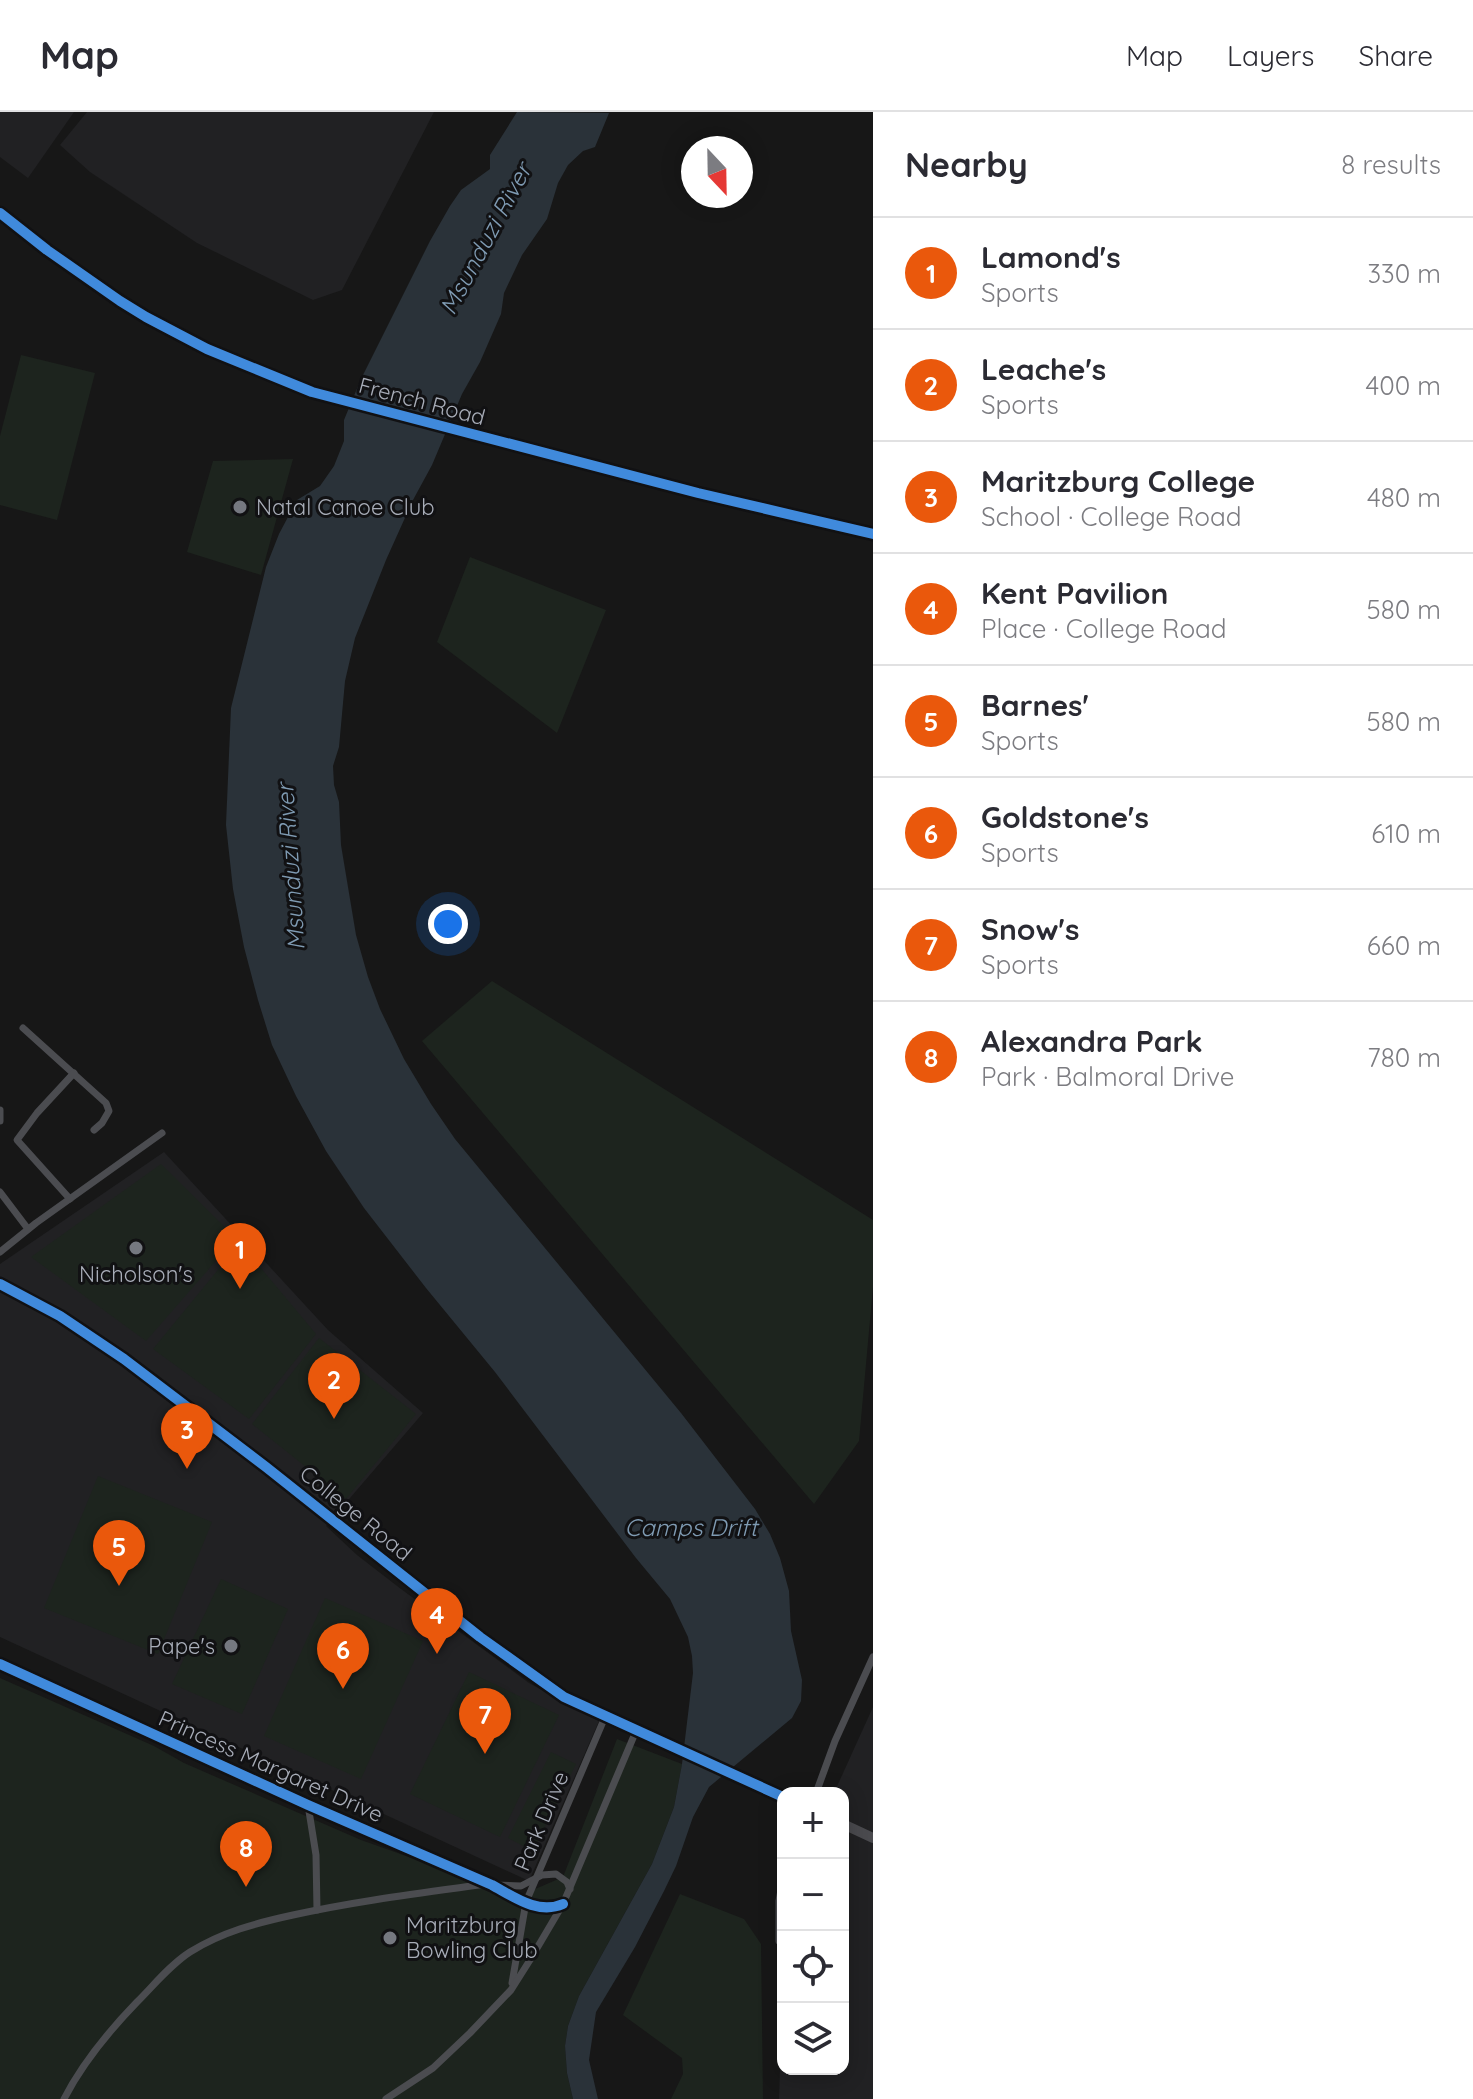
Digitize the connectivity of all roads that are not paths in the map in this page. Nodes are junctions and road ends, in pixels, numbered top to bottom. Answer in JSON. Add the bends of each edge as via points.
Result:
{"nodes":[{"id":1,"x":0,"y":213,"type":"edge"},
{"id":2,"x":873,"y":534,"type":"edge"},
{"id":3,"x":23,"y":1028,"type":"dead end"},
{"id":4,"x":74,"y":1073,"type":"junction"},
{"id":5,"x":0,"y":1110,"type":"edge"},
{"id":6,"x":0,"y":1121,"type":"edge"},
{"id":7,"x":94,"y":1130,"type":"dead end"},
{"id":8,"x":162,"y":1133,"type":"dead end"},
{"id":9,"x":0,"y":1192,"type":"edge"},
{"id":10,"x":70,"y":1199,"type":"junction"},
{"id":11,"x":28,"y":1229,"type":"junction"},
{"id":12,"x":0,"y":1252,"type":"edge"},
{"id":13,"x":0,"y":1284,"type":"edge"},
{"id":14,"x":873,"y":1657,"type":"edge"},
{"id":15,"x":0,"y":1664,"type":"edge"},
{"id":16,"x":605,"y":1717,"type":"junction"},
{"id":17,"x":636,"y":1731,"type":"junction"},
{"id":18,"x":818,"y":1787,"type":"edge"},
{"id":19,"x":777,"y":1794,"type":"edge"},
{"id":20,"x":308,"y":1805,"type":"junction"},
{"id":21,"x":849,"y":1827,"type":"edge"},
{"id":22,"x":873,"y":1838,"type":"edge"},
{"id":23,"x":534,"y":1880,"type":"junction"},
{"id":24,"x":490,"y":1885,"type":"junction"},
{"id":25,"x":570,"y":1889,"type":"junction"},
{"id":26,"x":526,"y":1902,"type":"junction"},
{"id":27,"x":563,"y":1904,"type":"junction"},
{"id":28,"x":317,"y":1910,"type":"junction"},
{"id":29,"x":511,"y":1990,"type":"junction"},
{"id":30,"x":64,"y":2099,"type":"edge"},
{"id":31,"x":386,"y":2099,"type":"edge"}],
"edges":[{"from":1,"to":2,"type":"street","name":"French Road","via":[[146,317],[207,349],[312,392]]},
{"from":3,"to":4,"type":"street"},
{"from":4,"to":7,"type":"street","via":[[109,1108]]},
{"from":4,"to":10,"type":"street","via":[[17,1140]]},
{"from":5,"to":6,"type":"street"},
{"from":8,"to":10,"type":"street"},
{"from":9,"to":11,"type":"street"},
{"from":10,"to":11,"type":"street"},
{"from":11,"to":12,"type":"street"},
{"from":13,"to":16,"type":"street","name":"College Road","via":[[106,1346],[480,1637],[564,1697]]},
{"from":14,"to":18,"type":"street"},
{"from":15,"to":20,"type":"street","name":"Princess Margaret Drive"},
{"from":16,"to":17,"type":"street","name":"College Road"},
{"from":16,"to":23,"type":"street","name":"Park Drive"},
{"from":17,"to":19,"type":"street","name":"College Road"},
{"from":17,"to":25,"type":"street"},
{"from":20,"to":24,"type":"street","name":"Princess Margaret Drive"},
{"from":20,"to":28,"type":"street"},
{"from":21,"to":22,"type":"street"},
{"from":23,"to":24,"type":"street","name":"Princess Margaret Drive","via":[[521,1886]]},
{"from":23,"to":25,"type":"street","via":[[556,1874]]},
{"from":23,"to":26,"type":"street","name":"Park Drive"},
{"from":24,"to":26,"type":"street","name":"Princess Margaret Drive"},
{"from":24,"to":28,"type":"street"},
{"from":25,"to":27,"type":"street"},
{"from":26,"to":27,"type":"street","via":[[546,1909]]},
{"from":26,"to":29,"type":"street","name":"Park Drive"},
{"from":27,"to":29,"type":"street"},
{"from":28,"to":30,"type":"street","via":[[236,1929],[187,1954],[99,2043]]},
{"from":29,"to":31,"type":"street","via":[[433,2068]]}]}
